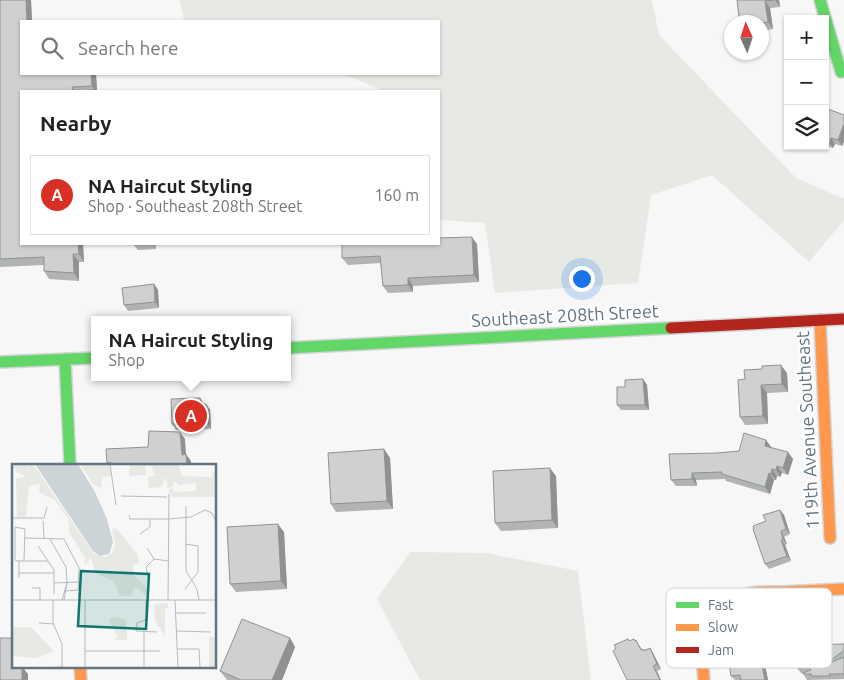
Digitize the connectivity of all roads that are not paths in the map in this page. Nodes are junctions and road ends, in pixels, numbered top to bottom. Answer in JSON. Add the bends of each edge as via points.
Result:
{"nodes":[{"id":1,"x":820,"y":0,"type":"edge"},
{"id":2,"x":841,"y":72,"type":"dead end"},
{"id":3,"x":844,"y":319,"type":"edge"},
{"id":4,"x":820,"y":320,"type":"junction"},
{"id":5,"x":291,"y":348,"type":"edge"},
{"id":6,"x":91,"y":358,"type":"edge"},
{"id":7,"x":65,"y":359,"type":"junction"},
{"id":8,"x":0,"y":362,"type":"edge"},
{"id":9,"x":70,"y":464,"type":"edge"},
{"id":10,"x":830,"y":538,"type":"dead end"}],
"edges":[{"from":1,"to":2,"type":"main road"},
{"from":3,"to":4,"type":"main road","name":"Southeast 208th Street"},
{"from":4,"to":5,"type":"main road","name":"Southeast 208th Street"},
{"from":4,"to":10,"type":"main road","name":"119th Avenue Southeast"},
{"from":6,"to":7,"type":"main road"},
{"from":7,"to":8,"type":"main road"},
{"from":7,"to":9,"type":"main road"}]}
